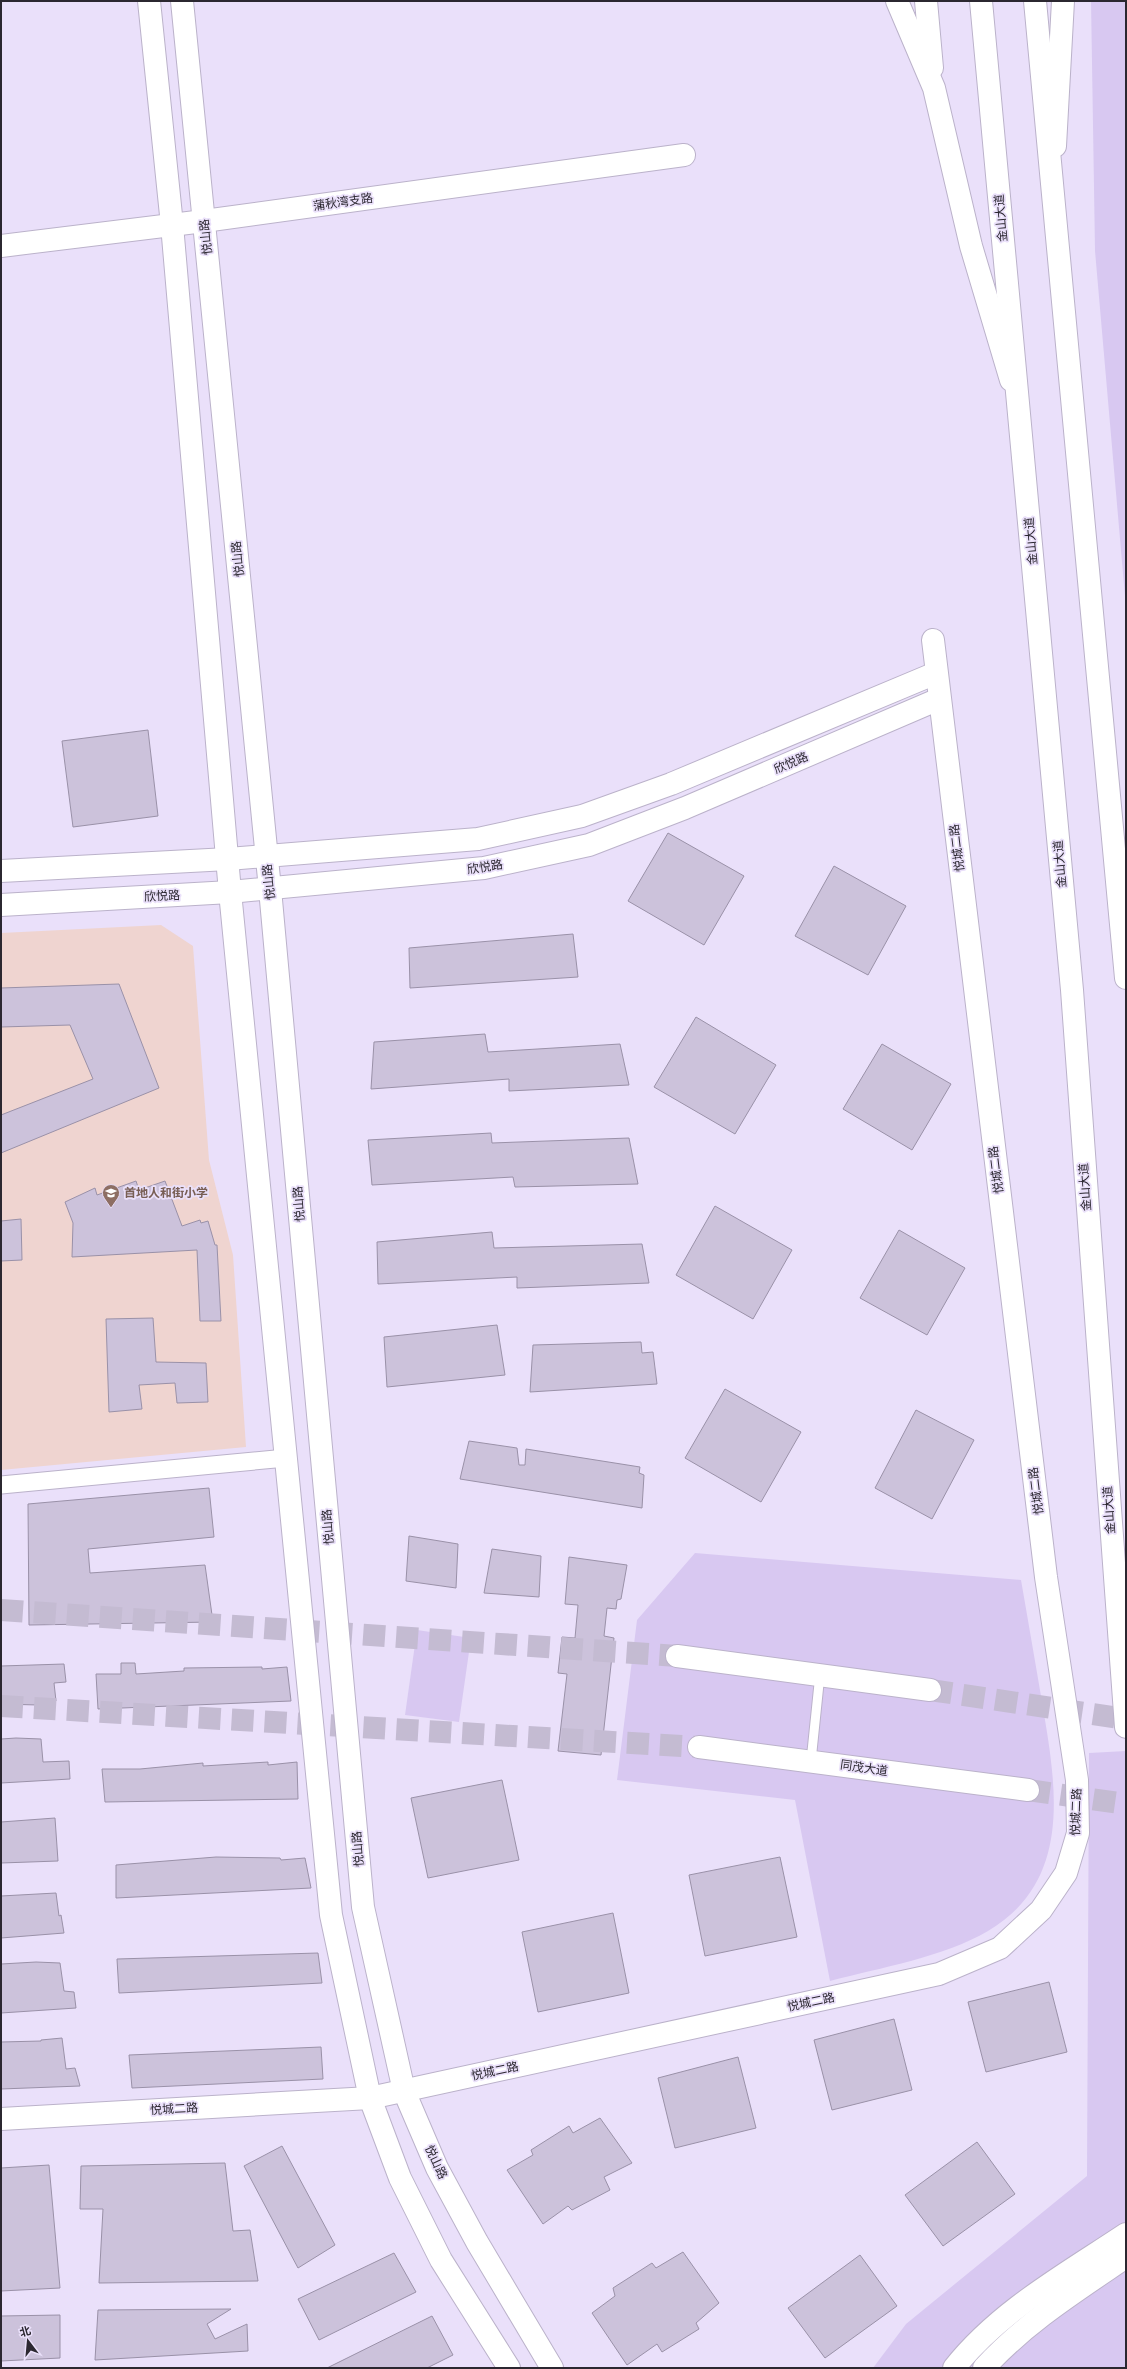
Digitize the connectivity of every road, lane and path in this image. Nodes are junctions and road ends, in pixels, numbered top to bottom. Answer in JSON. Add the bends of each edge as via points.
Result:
{"nodes":[{"id":1,"x":149,"y":1,"type":"edge"},
{"id":2,"x":182,"y":1,"type":"edge"},
{"id":3,"x":897,"y":1,"type":"edge"},
{"id":4,"x":926,"y":1,"type":"edge"},
{"id":5,"x":981,"y":1,"type":"edge"},
{"id":6,"x":1035,"y":1,"type":"edge"},
{"id":7,"x":1063,"y":1,"type":"edge"},
{"id":8,"x":934,"y":88,"type":"junction"},
{"id":9,"x":684,"y":155,"type":"dead end"},
{"id":10,"x":1053,"y":193,"type":"junction"},
{"id":11,"x":204,"y":221,"type":"junction"},
{"id":12,"x":172,"y":225,"type":"junction"},
{"id":13,"x":1,"y":246,"type":"edge"},
{"id":14,"x":1019,"y":409,"type":"junction"},
{"id":15,"x":933,"y":640,"type":"dead end"},
{"id":16,"x":936,"y":673,"type":"junction"},
{"id":17,"x":939,"y":699,"type":"junction"},
{"id":18,"x":267,"y":856,"type":"junction"},
{"id":19,"x":228,"y":859,"type":"junction"},
{"id":20,"x":1,"y":872,"type":"edge"},
{"id":21,"x":270,"y":889,"type":"junction"},
{"id":22,"x":230,"y":892,"type":"junction"},
{"id":23,"x":1,"y":905,"type":"edge"},
{"id":24,"x":1126,"y":978,"type":"edge"},
{"id":25,"x":286,"y":1458,"type":"junction"},
{"id":26,"x":1,"y":1485,"type":"edge"},
{"id":27,"x":677,"y":1656,"type":"tunnel mouth"},
{"id":28,"x":820,"y":1674,"type":"junction"},
{"id":29,"x":930,"y":1690,"type":"tunnel mouth"},
{"id":30,"x":1126,"y":1727,"type":"edge"},
{"id":31,"x":699,"y":1746,"type":"tunnel mouth"},
{"id":32,"x":811,"y":1761,"type":"junction"},
{"id":33,"x":1028,"y":1790,"type":"tunnel mouth"},
{"id":34,"x":404,"y":2091,"type":"junction"},
{"id":35,"x":370,"y":2098,"type":"junction"},
{"id":36,"x":1,"y":2119,"type":"edge"},
{"id":37,"x":1126,"y":2234,"type":"edge"},
{"id":38,"x":1126,"y":2257,"type":"edge"},
{"id":39,"x":509,"y":2368,"type":"edge"},
{"id":40,"x":552,"y":2368,"type":"edge"},
{"id":41,"x":954,"y":2368,"type":"edge"},
{"id":42,"x":984,"y":2368,"type":"edge"}],
"edges":[{"from":1,"to":12,"type":"main road"},
{"from":2,"to":11,"type":"main road","name":"悦山路"},
{"from":3,"to":8,"type":"main road"},
{"from":4,"to":8,"type":"main road"},
{"from":5,"to":14,"type":"main road","name":"金山大道"},
{"from":6,"to":10,"type":"main road"},
{"from":7,"to":10,"type":"main road"},
{"from":8,"to":14,"type":"main road","via":[[971,246]]},
{"from":9,"to":11,"type":"main road","name":"蒲秋湾支路"},
{"from":10,"to":24,"type":"main road"},
{"from":11,"to":12,"type":"main road","name":"蒲秋湾支路"},
{"from":11,"to":18,"type":"main road","name":"悦山路"},
{"from":12,"to":13,"type":"main road","name":"蒲秋湾支路"},
{"from":12,"to":19,"type":"main road"},
{"from":14,"to":30,"type":"main road","name":"金山大道","via":[[1072,990]]},
{"from":15,"to":16,"type":"main road","name":"悦城二路"},
{"from":16,"to":17,"type":"main road","name":"悦城二路"},
{"from":16,"to":18,"type":"main road","via":[[671,784],[582,816],[478,839]]},
{"from":17,"to":21,"type":"main road","name":"欣悦路","via":[[685,808],[588,845],[484,868]]},
{"from":17,"to":34,"type":"main road","name":"悦城二路","via":[[1046,1577],[1077,1780],[1078,1833],[1066,1873],[1041,1910],[1000,1948],[939,1974]]},
{"from":18,"to":19,"type":"main road"},
{"from":18,"to":21,"type":"main road","name":"悦山路"},
{"from":19,"to":20,"type":"main road"},
{"from":19,"to":22,"type":"main road"},
{"from":21,"to":22,"type":"main road","name":"欣悦路"},
{"from":21,"to":34,"type":"main road","name":"悦山路","via":[[363,1907]]},
{"from":22,"to":23,"type":"main road","name":"欣悦路"},
{"from":22,"to":25,"type":"main road"},
{"from":25,"to":26,"type":"street"},
{"from":25,"to":35,"type":"main road","via":[[331,1915]]},
{"from":27,"to":28,"type":"main road"},
{"from":28,"to":29,"type":"main road"},
{"from":28,"to":32,"type":"lane"},
{"from":31,"to":32,"type":"main road","name":"同茂大道"},
{"from":32,"to":33,"type":"main road","name":"同茂大道"},
{"from":34,"to":35,"type":"main road","name":"悦城二路"},
{"from":34,"to":40,"type":"main road","name":"悦山路","via":[[437,2168],[477,2242]]},
{"from":35,"to":36,"type":"main road","name":"悦城二路"},
{"from":35,"to":39,"type":"main road","via":[[400,2178],[441,2260]]},
{"from":37,"to":41,"type":"main road","via":[[1004,2318],[968,2350]]},
{"from":38,"to":42,"type":"main road","via":[[1064,2299],[1017,2336]]}]}
